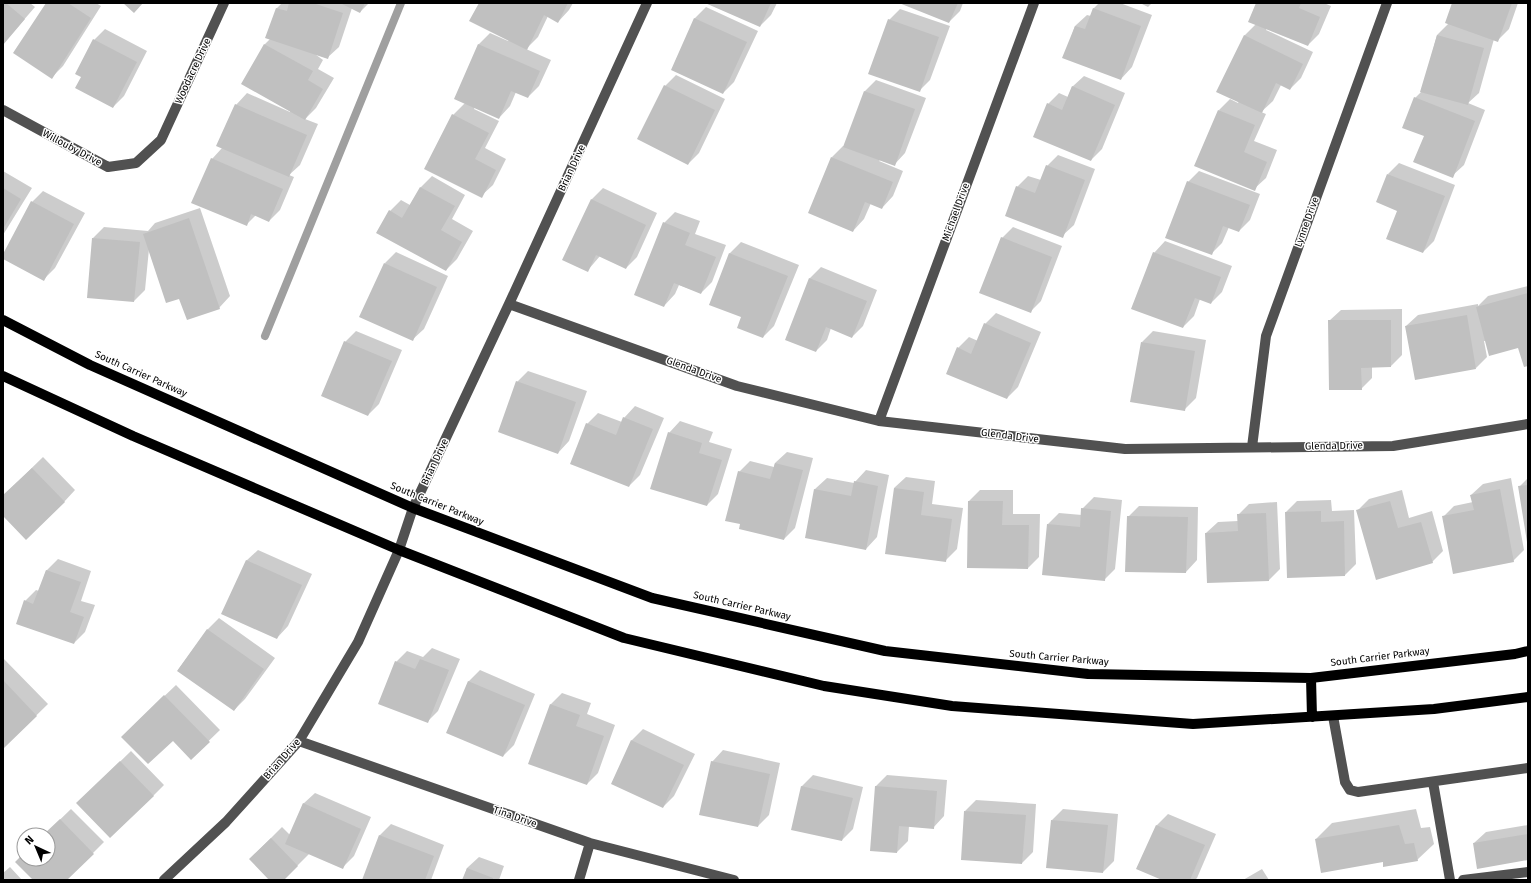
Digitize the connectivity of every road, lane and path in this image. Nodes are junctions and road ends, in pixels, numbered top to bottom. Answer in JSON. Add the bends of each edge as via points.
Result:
{"nodes":[{"id":1,"x":224,"y":3,"type":"edge"},
{"id":2,"x":647,"y":3,"type":"edge"},
{"id":3,"x":1034,"y":3,"type":"edge"},
{"id":4,"x":1387,"y":3,"type":"edge"},
{"id":5,"x":3,"y":110,"type":"edge"},
{"id":6,"x":161,"y":140,"type":"joint"},
{"id":7,"x":509,"y":304,"type":"junction"},
{"id":8,"x":3,"y":320,"type":"edge"},
{"id":9,"x":3,"y":376,"type":"edge"},
{"id":10,"x":879,"y":421,"type":"junction"},
{"id":11,"x":1528,"y":424,"type":"edge"},
{"id":12,"x":1252,"y":447,"type":"junction"},
{"id":13,"x":413,"y":508,"type":"junction"},
{"id":14,"x":398,"y":550,"type":"junction"},
{"id":15,"x":1528,"y":651,"type":"edge"},
{"id":16,"x":1311,"y":678,"type":"junction"},
{"id":17,"x":1528,"y":697,"type":"edge"},
{"id":18,"x":1333,"y":716,"type":"junction"},
{"id":19,"x":1312,"y":717,"type":"junction"},
{"id":20,"x":299,"y":741,"type":"junction"},
{"id":21,"x":1528,"y":768,"type":"edge"},
{"id":22,"x":1433,"y":782,"type":"junction"},
{"id":23,"x":590,"y":843,"type":"junction"},
{"id":24,"x":1528,"y":872,"type":"edge"},
{"id":25,"x":164,"y":880,"type":"edge"},
{"id":26,"x":579,"y":880,"type":"edge"},
{"id":27,"x":734,"y":880,"type":"edge"},
{"id":28,"x":1450,"y":880,"type":"edge"},
{"id":29,"x":1462,"y":880,"type":"edge"}],
"edges":[{"from":1,"to":6,"type":"street","name":"Woodacre Drive"},
{"from":2,"to":7,"type":"street","name":"Brian Drive"},
{"from":3,"to":10,"type":"street","name":"Michael Drive"},
{"from":4,"to":12,"type":"street","name":"Lynne Drive","via":[[1266,336]]},
{"from":5,"to":6,"type":"street","name":"Willouby Drive","via":[[108,167],[136,163]]},
{"from":7,"to":10,"type":"street","name":"Glenda Drive","via":[[737,386]]},
{"from":7,"to":13,"type":"street","name":"Brian Drive"},
{"from":8,"to":13,"type":"main road","name":"South Carrier Parkway","via":[[90,365]]},
{"from":9,"to":14,"type":"main road","via":[[133,436]]},
{"from":10,"to":12,"type":"street","name":"Glenda Drive","via":[[1125,449]]},
{"from":11,"to":12,"type":"street","name":"Glenda Drive","via":[[1393,446]]},
{"from":13,"to":14,"type":"street","name":"Brian Drive"},
{"from":13,"to":16,"type":"main road","name":"South Carrier Parkway","via":[[652,598],[885,651],[1088,674]]},
{"from":14,"to":19,"type":"main road","via":[[624,638],[824,686],[952,706],[1193,724]]},
{"from":14,"to":20,"type":"street","name":"Brian Drive","via":[[358,642]]},
{"from":15,"to":16,"type":"main road","name":"South Carrier Parkway"},
{"from":16,"to":19,"type":"main road"},
{"from":17,"to":18,"type":"main road","via":[[1434,709]]},
{"from":18,"to":19,"type":"main road"},
{"from":18,"to":22,"type":"street","via":[[1345,782],[1350,790],[1358,792]]},
{"from":20,"to":23,"type":"street","name":"Tina Drive"},
{"from":20,"to":25,"type":"street","name":"Brian Drive","via":[[226,822]]},
{"from":21,"to":22,"type":"street"},
{"from":22,"to":28,"type":"street"},
{"from":23,"to":26,"type":"street"},
{"from":23,"to":27,"type":"street","name":"Tina Drive"},
{"from":24,"to":29,"type":"street"}]}
